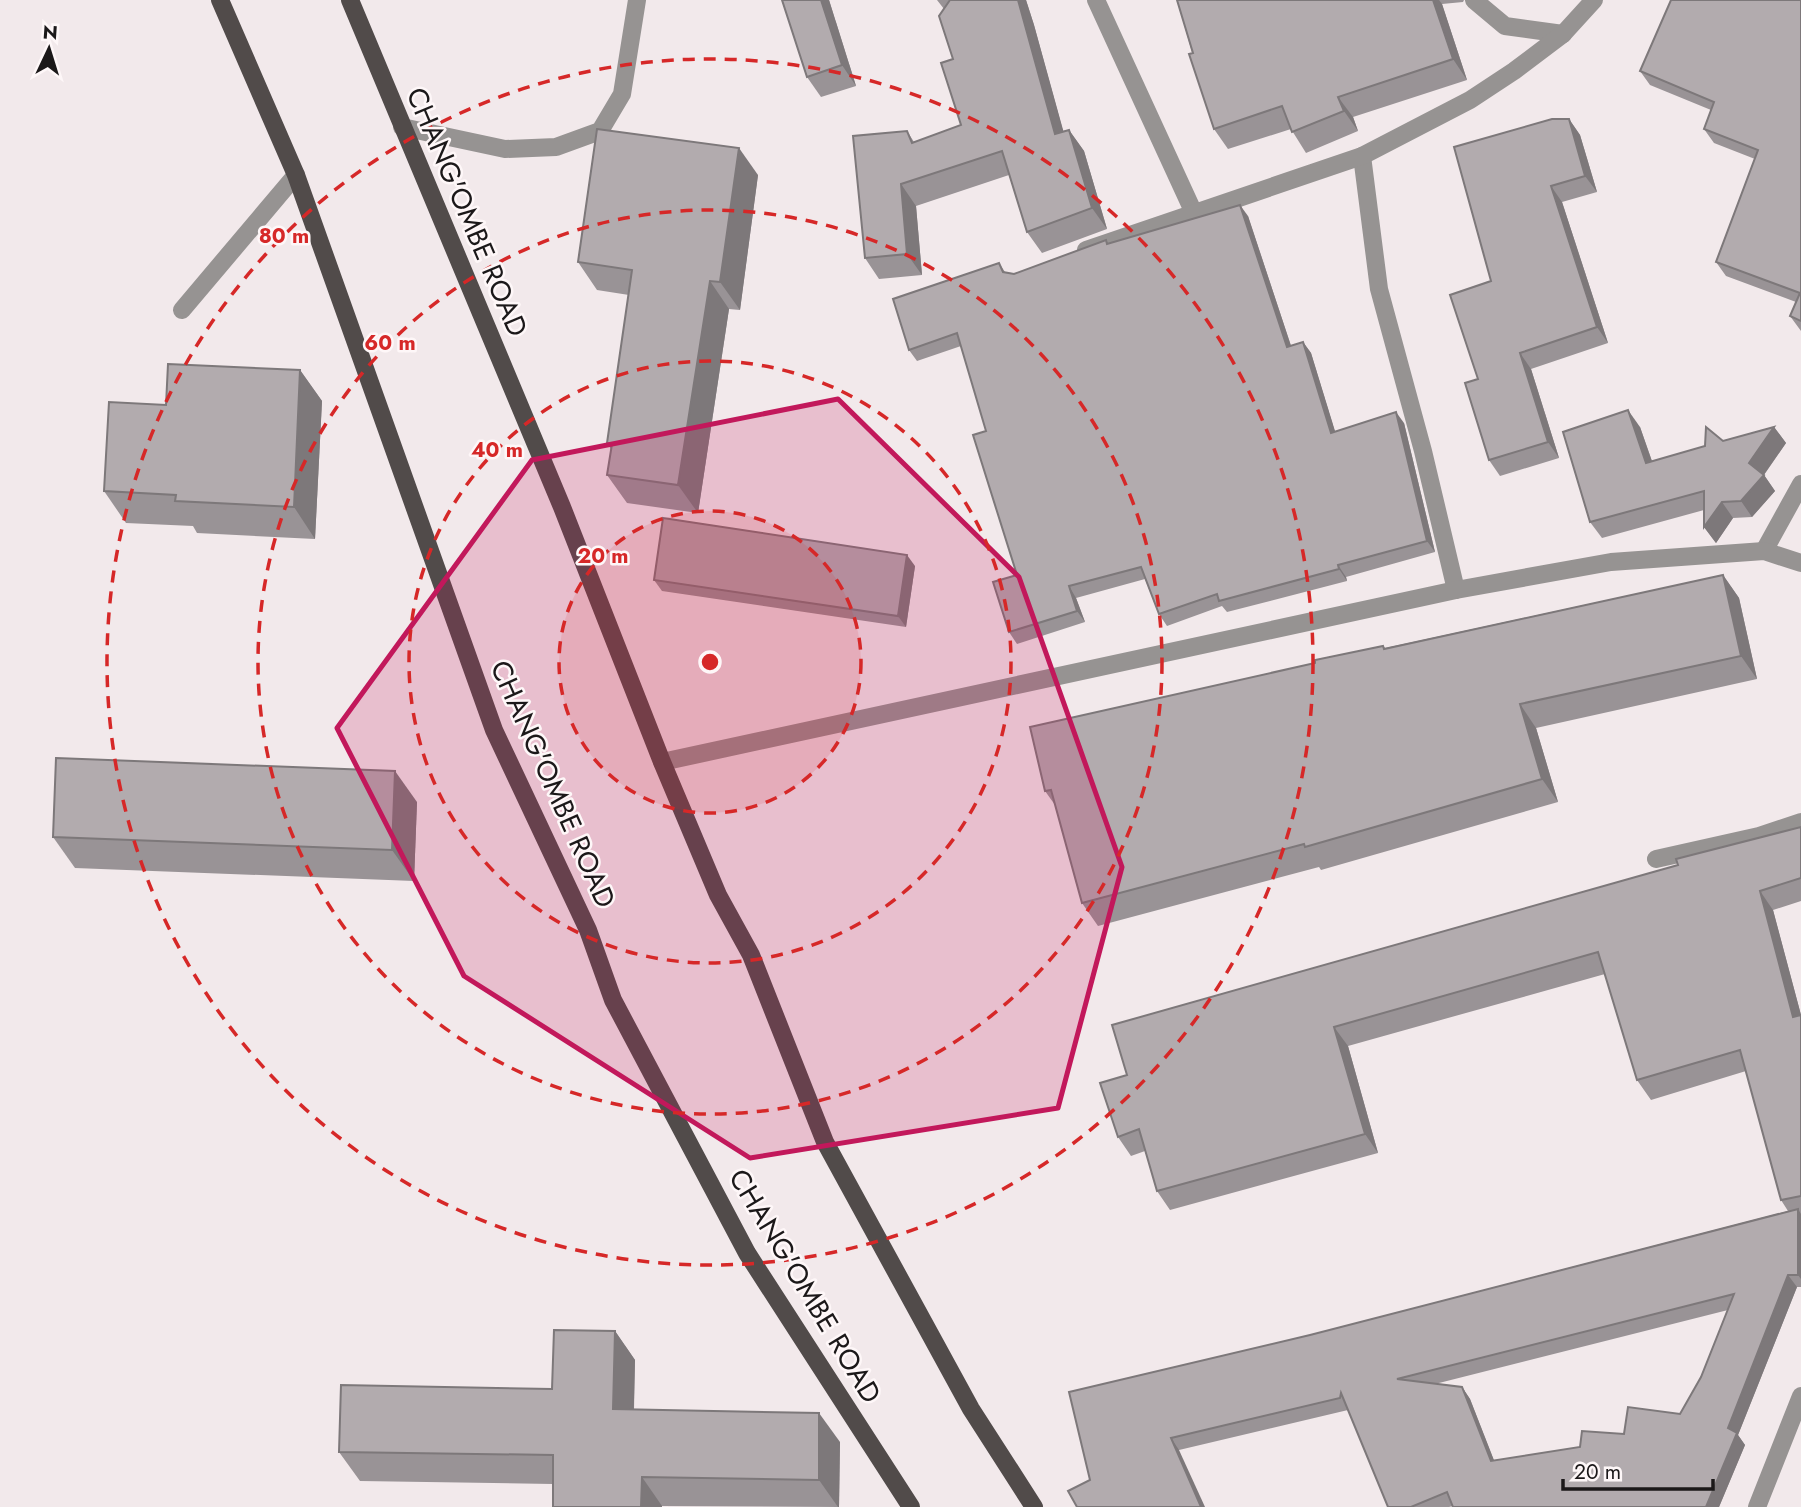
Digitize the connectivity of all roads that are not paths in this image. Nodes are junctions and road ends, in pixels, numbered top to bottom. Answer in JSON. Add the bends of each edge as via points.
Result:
{"nodes":[{"id":1,"x":220,"y":0,"type":"edge"},
{"id":2,"x":350,"y":0,"type":"edge"},
{"id":3,"x":637,"y":0,"type":"edge"},
{"id":4,"x":1096,"y":0,"type":"edge"},
{"id":5,"x":1474,"y":0,"type":"edge"},
{"id":6,"x":1594,"y":0,"type":"edge"},
{"id":7,"x":1563,"y":34,"type":"junction"},
{"id":8,"x":402,"y":127,"type":"junction"},
{"id":9,"x":1362,"y":156,"type":"junction"},
{"id":10,"x":296,"y":175,"type":"junction"},
{"id":11,"x":1193,"y":211,"type":"junction"},
{"id":12,"x":1068,"y":256,"type":"edge"},
{"id":13,"x":182,"y":310,"type":"dead end"},
{"id":14,"x":1801,"y":484,"type":"edge"},
{"id":15,"x":1764,"y":551,"type":"junction"},
{"id":16,"x":1801,"y":563,"type":"edge"},
{"id":17,"x":1456,"y":590,"type":"junction"},
{"id":18,"x":662,"y":762,"type":"junction"},
{"id":19,"x":1801,"y":822,"type":"edge"},
{"id":20,"x":1656,"y":859,"type":"dead end"},
{"id":21,"x":1801,"y":1396,"type":"edge"},
{"id":22,"x":911,"y":1507,"type":"edge"},
{"id":23,"x":1034,"y":1507,"type":"edge"},
{"id":24,"x":1757,"y":1507,"type":"edge"}],
"edges":[{"from":1,"to":10,"type":"main road","name":"CHANG'OMBE ROAD"},
{"from":2,"to":8,"type":"main road","name":"CHANG'OMBE ROAD"},
{"from":3,"to":8,"type":"street","via":[[622,94],[600,131],[556,147],[505,149]]},
{"from":4,"to":11,"type":"street"},
{"from":5,"to":7,"type":"street","via":[[1505,26]]},
{"from":6,"to":7,"type":"street"},
{"from":7,"to":9,"type":"street","via":[[1470,100]]},
{"from":8,"to":18,"type":"main road","name":"CHANG'OMBE ROAD","via":[[562,507]]},
{"from":9,"to":11,"type":"street"},
{"from":9,"to":17,"type":"street","via":[[1379,289]]},
{"from":10,"to":13,"type":"street"},
{"from":10,"to":22,"type":"main road","name":"CHANG'OMBE ROAD","via":[[494,730],[588,930],[613,1000],[747,1253]]},
{"from":11,"to":12,"type":"street"},
{"from":14,"to":15,"type":"street"},
{"from":15,"to":16,"type":"street"},
{"from":15,"to":17,"type":"street","via":[[1611,562]]},
{"from":17,"to":18,"type":"street"},
{"from":18,"to":23,"type":"main road","name":"CHANG'OMBE ROAD","via":[[718,895],[751,955],[825,1142],[971,1409]]},
{"from":19,"to":20,"type":"street"},
{"from":21,"to":24,"type":"street"}]}
